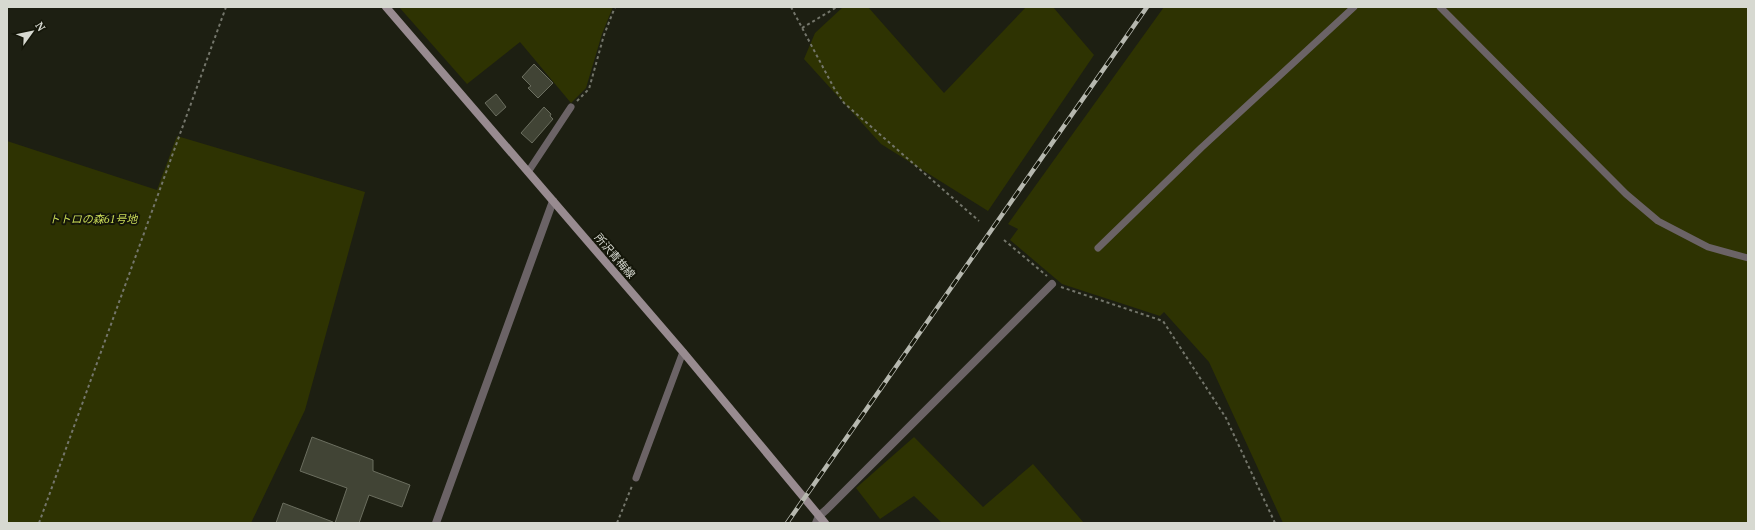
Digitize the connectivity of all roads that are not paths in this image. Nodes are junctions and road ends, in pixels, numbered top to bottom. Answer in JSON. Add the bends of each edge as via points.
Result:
{"nodes":[{"id":1,"x":386,"y":7,"type":"edge"},
{"id":2,"x":1354,"y":7,"type":"edge"},
{"id":3,"x":1440,"y":7,"type":"edge"},
{"id":4,"x":571,"y":107,"type":"road end"},
{"id":5,"x":528,"y":172,"type":"junction"},
{"id":6,"x":553,"y":201,"type":"junction"},
{"id":7,"x":1098,"y":248,"type":"dead end"},
{"id":8,"x":1748,"y":258,"type":"edge"},
{"id":9,"x":1052,"y":284,"type":"road end"},
{"id":10,"x":683,"y":352,"type":"junction"},
{"id":11,"x":636,"y":478,"type":"road end"},
{"id":12,"x":820,"y":521,"type":"edge"},
{"id":13,"x":436,"y":523,"type":"edge"}],
"edges":[{"from":1,"to":5,"type":"main road","name":"所沢青梅線"},
{"from":2,"to":7,"type":"lane","via":[[1201,148]]},
{"from":3,"to":8,"type":"lane","via":[[1626,194],[1658,221],[1708,247]]},
{"from":4,"to":5,"type":"lane"},
{"from":5,"to":6,"type":"main road","name":"所沢青梅線"},
{"from":6,"to":10,"type":"main road","name":"所沢青梅線"},
{"from":6,"to":13,"type":"street"},
{"from":9,"to":12,"type":"street"},
{"from":10,"to":11,"type":"lane"},
{"from":10,"to":12,"type":"main road","name":"所沢青梅線"}]}
